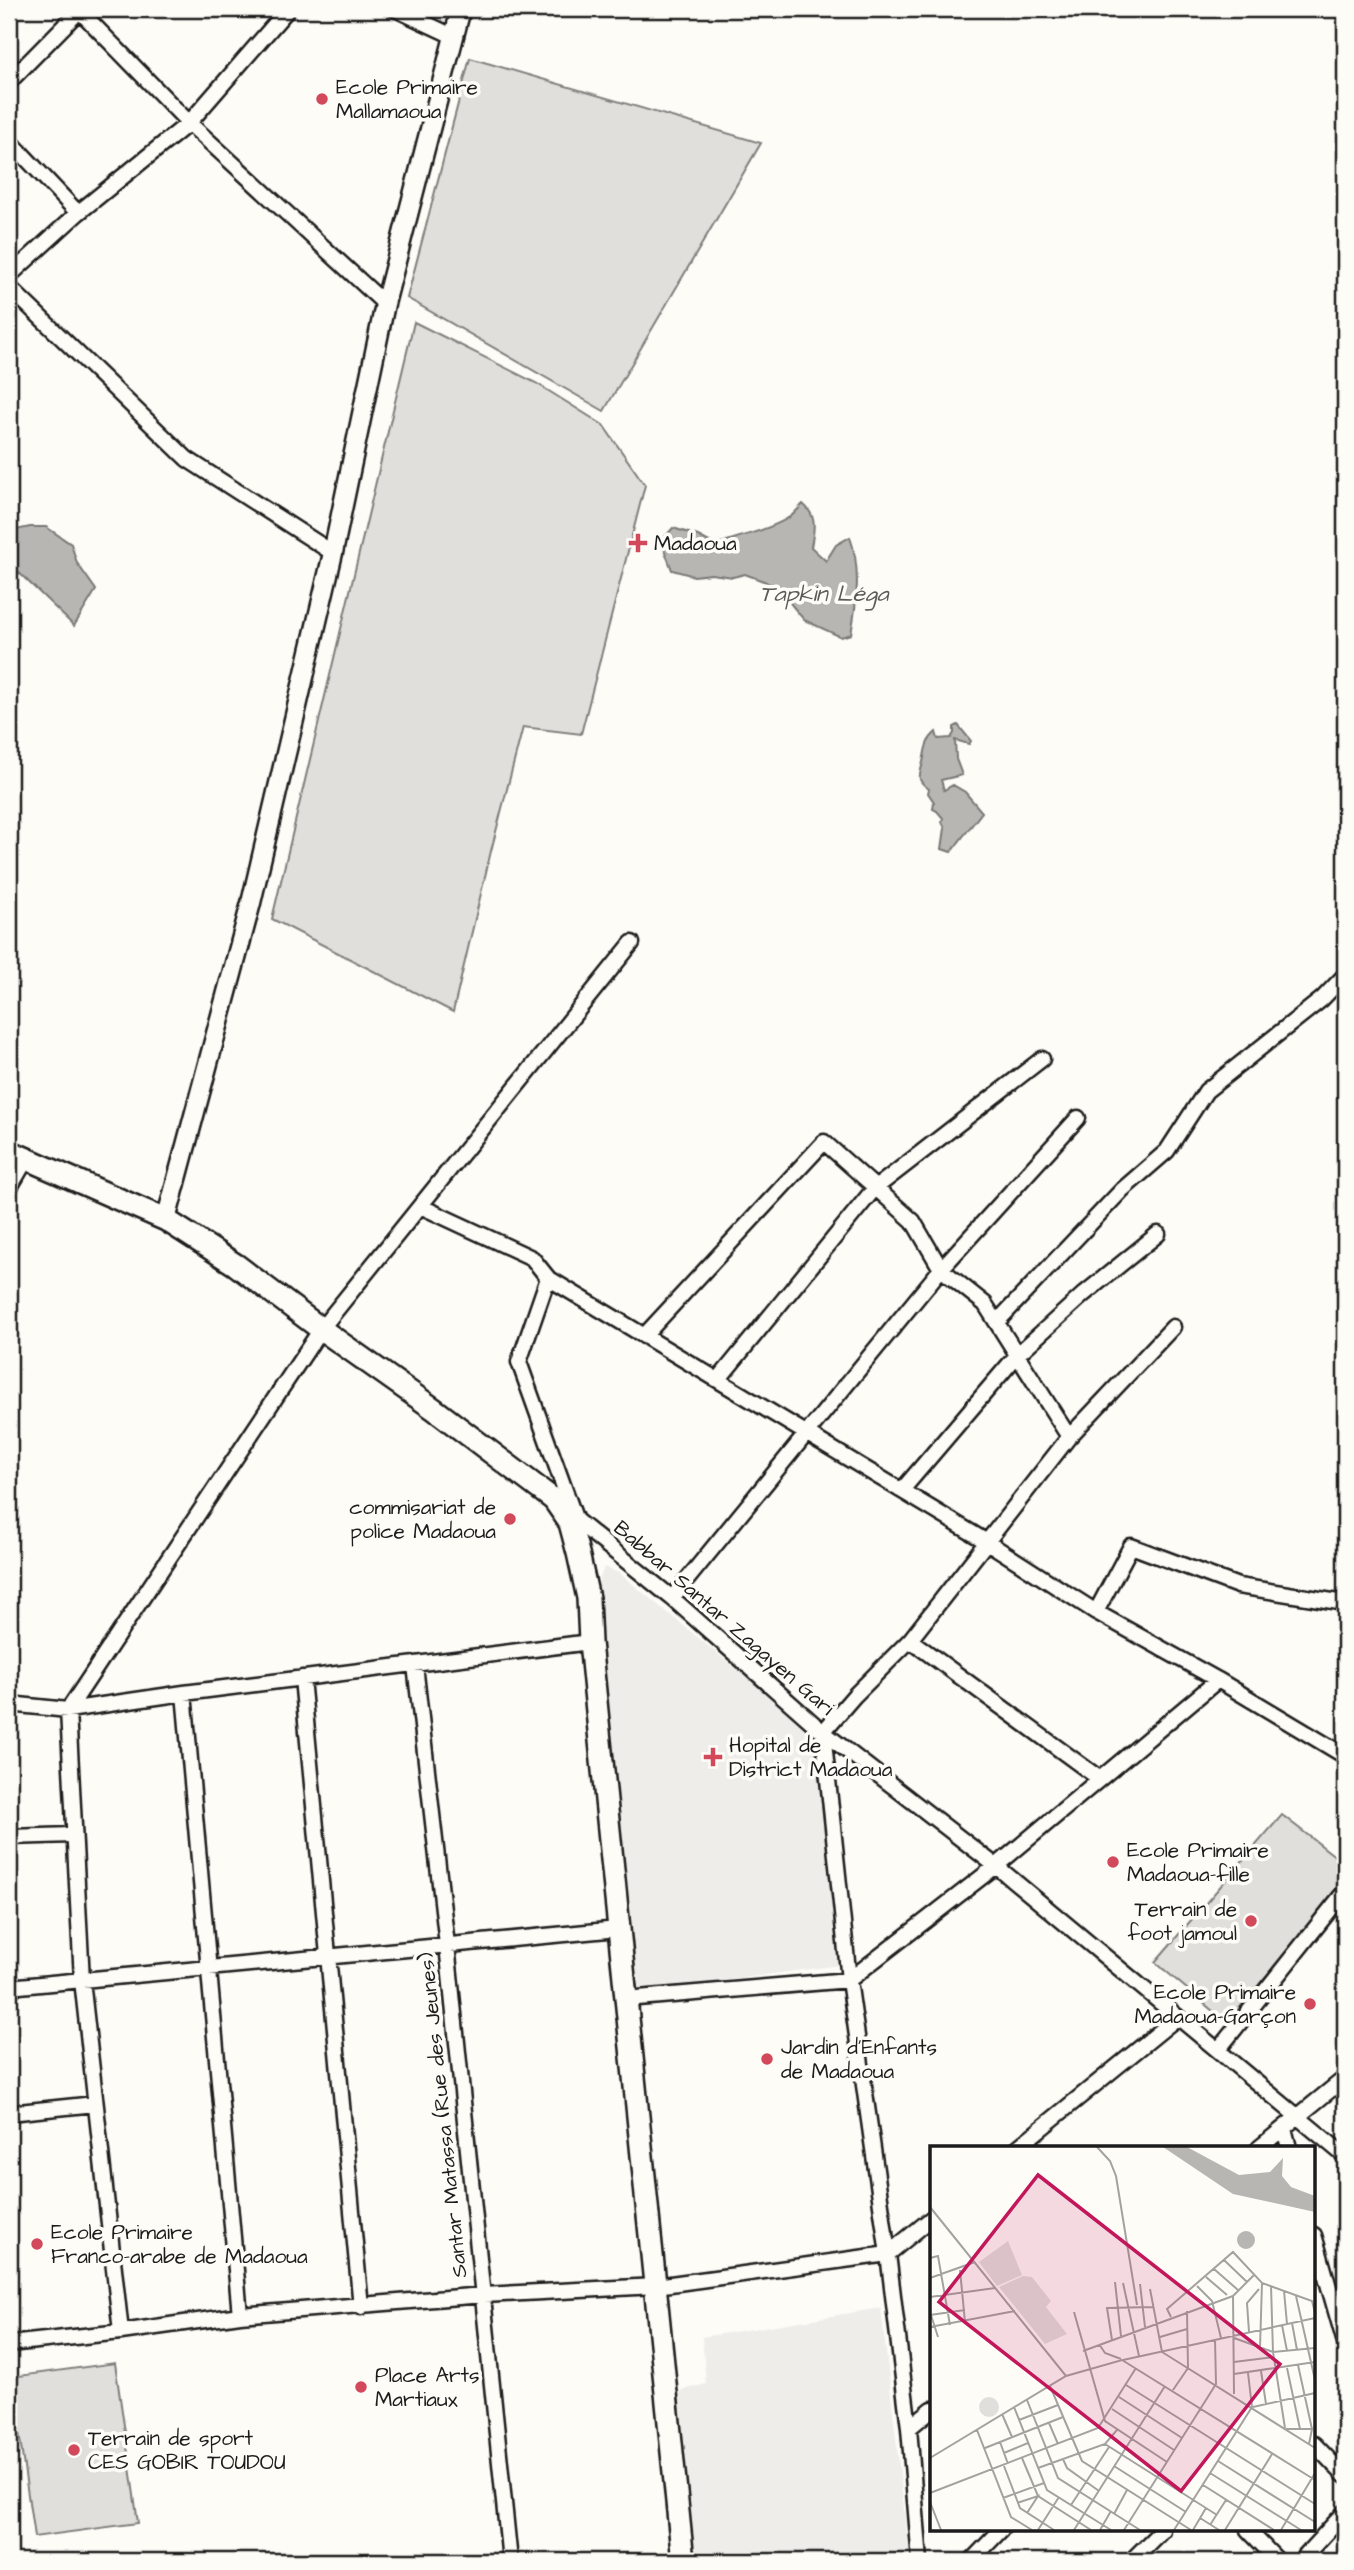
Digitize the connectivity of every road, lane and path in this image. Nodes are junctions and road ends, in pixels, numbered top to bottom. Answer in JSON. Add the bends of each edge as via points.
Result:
{"nodes":[{"id":1,"x":80,"y":9,"type":"edge"},
{"id":2,"x":288,"y":9,"type":"edge"},
{"id":3,"x":395,"y":9,"type":"edge"},
{"id":4,"x":461,"y":9,"type":"edge"},
{"id":5,"x":455,"y":37,"type":"junction"},
{"id":6,"x":9,"y":82,"type":"edge"},
{"id":7,"x":189,"y":123,"type":"junction"},
{"id":8,"x":9,"y":140,"type":"edge"},
{"id":9,"x":78,"y":214,"type":"junction"},
{"id":10,"x":9,"y":276,"type":"edge"},
{"id":11,"x":9,"y":287,"type":"edge"},
{"id":12,"x":385,"y":304,"type":"junction"},
{"id":13,"x":333,"y":553,"type":"junction"},
{"id":14,"x":632,"y":943,"type":"dead end"},
{"id":15,"x":1345,"y":975,"type":"edge"},
{"id":16,"x":1042,"y":1059,"type":"dead end"},
{"id":17,"x":1079,"y":1118,"type":"dead end"},
{"id":18,"x":18,"y":1155,"type":"edge"},
{"id":19,"x":9,"y":1189,"type":"edge"},
{"id":20,"x":874,"y":1189,"type":"junction"},
{"id":21,"x":420,"y":1206,"type":"junction"},
{"id":22,"x":166,"y":1220,"type":"junction"},
{"id":23,"x":1158,"y":1234,"type":"dead end"},
{"id":24,"x":941,"y":1269,"type":"junction"},
{"id":25,"x":548,"y":1278,"type":"junction"},
{"id":26,"x":997,"y":1322,"type":"junction"},
{"id":27,"x":1173,"y":1326,"type":"dead end"},
{"id":28,"x":321,"y":1329,"type":"junction"},
{"id":29,"x":644,"y":1336,"type":"junction"},
{"id":30,"x":1018,"y":1354,"type":"junction"},
{"id":31,"x":718,"y":1380,"type":"junction"},
{"id":32,"x":806,"y":1433,"type":"junction"},
{"id":33,"x":1069,"y":1437,"type":"junction"},
{"id":34,"x":902,"y":1490,"type":"junction"},
{"id":35,"x":569,"y":1514,"type":"junction"},
{"id":36,"x":987,"y":1542,"type":"junction"},
{"id":37,"x":672,"y":1598,"type":"junction"},
{"id":38,"x":1345,"y":1603,"type":"edge"},
{"id":39,"x":1096,"y":1612,"type":"junction"},
{"id":40,"x":910,"y":1640,"type":"junction"},
{"id":41,"x":590,"y":1642,"type":"junction"},
{"id":42,"x":415,"y":1665,"type":"junction"},
{"id":43,"x":302,"y":1678,"type":"junction"},
{"id":44,"x":1218,"y":1680,"type":"junction"},
{"id":45,"x":184,"y":1693,"type":"junction"},
{"id":46,"x":9,"y":1704,"type":"edge"},
{"id":47,"x":68,"y":1710,"type":"junction"},
{"id":48,"x":823,"y":1732,"type":"junction"},
{"id":49,"x":1345,"y":1756,"type":"edge"},
{"id":50,"x":1100,"y":1779,"type":"junction"},
{"id":51,"x":74,"y":1835,"type":"junction"},
{"id":52,"x":9,"y":1837,"type":"edge"},
{"id":53,"x":996,"y":1866,"type":"junction"},
{"id":54,"x":1345,"y":1891,"type":"edge"},
{"id":55,"x":618,"y":1929,"type":"junction"},
{"id":56,"x":447,"y":1945,"type":"junction"},
{"id":57,"x":330,"y":1956,"type":"junction"},
{"id":58,"x":209,"y":1968,"type":"junction"},
{"id":59,"x":82,"y":1980,"type":"junction"},
{"id":60,"x":849,"y":1980,"type":"junction"},
{"id":61,"x":9,"y":1987,"type":"edge"},
{"id":62,"x":626,"y":1999,"type":"junction"},
{"id":63,"x":1178,"y":2017,"type":"junction"},
{"id":64,"x":1218,"y":2050,"type":"junction"},
{"id":65,"x":1345,"y":2078,"type":"edge"},
{"id":66,"x":95,"y":2105,"type":"junction"},
{"id":67,"x":9,"y":2113,"type":"edge"},
{"id":68,"x":1298,"y":2117,"type":"junction"},
{"id":69,"x":1284,"y":2128,"type":"junction"},
{"id":70,"x":1019,"y":2146,"type":"edge"},
{"id":71,"x":1262,"y":2146,"type":"edge"},
{"id":72,"x":1288,"y":2146,"type":"edge"},
{"id":73,"x":1345,"y":2156,"type":"edge"},
{"id":74,"x":930,"y":2220,"type":"edge"},
{"id":75,"x":1316,"y":2242,"type":"edge"},
{"id":76,"x":888,"y":2254,"type":"junction"},
{"id":77,"x":656,"y":2286,"type":"junction"},
{"id":78,"x":483,"y":2295,"type":"junction"},
{"id":79,"x":361,"y":2307,"type":"junction"},
{"id":80,"x":240,"y":2315,"type":"junction"},
{"id":81,"x":121,"y":2332,"type":"junction"},
{"id":82,"x":1345,"y":2343,"type":"edge"},
{"id":83,"x":9,"y":2344,"type":"edge"},
{"id":84,"x":930,"y":2411,"type":"edge"},
{"id":85,"x":908,"y":2428,"type":"junction"},
{"id":86,"x":1316,"y":2446,"type":"edge"},
{"id":87,"x":1345,"y":2476,"type":"edge"},
{"id":88,"x":1345,"y":2512,"type":"edge"},
{"id":89,"x":999,"y":2532,"type":"edge"},
{"id":90,"x":1160,"y":2532,"type":"edge"},
{"id":91,"x":1250,"y":2532,"type":"edge"},
{"id":92,"x":510,"y":2561,"type":"edge"},
{"id":93,"x":682,"y":2561,"type":"edge"},
{"id":94,"x":920,"y":2561,"type":"edge"},
{"id":95,"x":971,"y":2561,"type":"edge"},
{"id":96,"x":1131,"y":2561,"type":"edge"},
{"id":97,"x":1279,"y":2561,"type":"edge"},
{"id":98,"x":1300,"y":2561,"type":"edge"}],
"edges":[{"from":1,"to":6,"type":"street"},
{"from":1,"to":7,"type":"street"},
{"from":2,"to":7,"type":"street"},
{"from":3,"to":5,"type":"street"},
{"from":4,"to":5,"type":"main road"},
{"from":5,"to":12,"type":"main road"},
{"from":7,"to":9,"type":"street"},
{"from":7,"to":12,"type":"street"},
{"from":8,"to":9,"type":"street"},
{"from":9,"to":10,"type":"street"},
{"from":11,"to":13,"type":"street","via":[[187,459]]},
{"from":12,"to":13,"type":"main road"},
{"from":13,"to":22,"type":"main road","via":[[251,904]]},
{"from":14,"to":21,"type":"street"},
{"from":15,"to":26,"type":"street","via":[[1322,999],[1206,1091],[1167,1151],[1122,1190]]},
{"from":16,"to":20,"type":"street"},
{"from":17,"to":24,"type":"street"},
{"from":18,"to":19,"type":"street"},
{"from":18,"to":22,"type":"highway"},
{"from":20,"to":24,"type":"street","via":[[913,1221]]},
{"from":20,"to":29,"type":"street","via":[[824,1142]]},
{"from":20,"to":31,"type":"street"},
{"from":21,"to":25,"type":"street","via":[[532,1258]]},
{"from":21,"to":28,"type":"street"},
{"from":22,"to":28,"type":"highway"},
{"from":23,"to":30,"type":"street"},
{"from":24,"to":26,"type":"street","via":[[985,1304]]},
{"from":24,"to":32,"type":"street"},
{"from":25,"to":29,"type":"street"},
{"from":25,"to":35,"type":"street","via":[[519,1362]]},
{"from":26,"to":30,"type":"street"},
{"from":27,"to":33,"type":"street"},
{"from":28,"to":35,"type":"highway"},
{"from":28,"to":47,"type":"street"},
{"from":29,"to":31,"type":"street"},
{"from":30,"to":33,"type":"street"},
{"from":30,"to":34,"type":"street"},
{"from":31,"to":32,"type":"street"},
{"from":32,"to":34,"type":"street"},
{"from":32,"to":37,"type":"street"},
{"from":33,"to":36,"type":"street"},
{"from":34,"to":36,"type":"street"},
{"from":35,"to":37,"type":"street","name":"Babbar Santar Zagayen Gari"},
{"from":35,"to":41,"type":"highway","via":[[588,1598]]},
{"from":36,"to":39,"type":"street"},
{"from":36,"to":40,"type":"street"},
{"from":37,"to":48,"type":"street","name":"Babbar Santar Zagayen Gari"},
{"from":38,"to":39,"type":"street","via":[[1238,1586],[1131,1546]]},
{"from":39,"to":44,"type":"street"},
{"from":40,"to":48,"type":"street"},
{"from":40,"to":50,"type":"street"},
{"from":41,"to":42,"type":"street"},
{"from":41,"to":55,"type":"highway"},
{"from":42,"to":43,"type":"street"},
{"from":42,"to":56,"type":"street","name":"Santar Matassa (Rue des Jeunes)"},
{"from":43,"to":45,"type":"street"},
{"from":43,"to":57,"type":"street"},
{"from":44,"to":49,"type":"street"},
{"from":44,"to":50,"type":"street"},
{"from":45,"to":47,"type":"street"},
{"from":45,"to":58,"type":"street"},
{"from":46,"to":47,"type":"street"},
{"from":47,"to":51,"type":"street"},
{"from":48,"to":53,"type":"street","name":"Babbar Santar Zagayen Gari"},
{"from":48,"to":60,"type":"street"},
{"from":50,"to":53,"type":"street"},
{"from":51,"to":52,"type":"street"},
{"from":51,"to":59,"type":"street"},
{"from":53,"to":60,"type":"street"},
{"from":53,"to":63,"type":"street","name":"Babbar Santar Zagayen Gari"},
{"from":54,"to":64,"type":"street"},
{"from":55,"to":56,"type":"street"},
{"from":55,"to":62,"type":"highway"},
{"from":56,"to":57,"type":"street"},
{"from":56,"to":78,"type":"street","name":"Santar Matassa (Rue des Jeunes)"},
{"from":57,"to":58,"type":"street"},
{"from":57,"to":79,"type":"street"},
{"from":58,"to":59,"type":"street"},
{"from":58,"to":80,"type":"street"},
{"from":59,"to":61,"type":"street"},
{"from":59,"to":66,"type":"street"},
{"from":60,"to":62,"type":"street"},
{"from":60,"to":76,"type":"street"},
{"from":62,"to":77,"type":"highway"},
{"from":63,"to":64,"type":"street","name":"Babbar Santar Zagayen Gari"},
{"from":63,"to":70,"type":"street"},
{"from":64,"to":68,"type":"street","name":"Babbar Santar Zagayen Gari"},
{"from":65,"to":68,"type":"street"},
{"from":66,"to":67,"type":"street"},
{"from":66,"to":81,"type":"street"},
{"from":68,"to":69,"type":"street"},
{"from":68,"to":73,"type":"street","name":"Babbar Santar Zagayen Gari"},
{"from":69,"to":71,"type":"street"},
{"from":69,"to":72,"type":"street"},
{"from":74,"to":76,"type":"street"},
{"from":75,"to":82,"type":"street"},
{"from":76,"to":77,"type":"street"},
{"from":76,"to":85,"type":"street"},
{"from":77,"to":78,"type":"street"},
{"from":77,"to":93,"type":"highway"},
{"from":78,"to":79,"type":"street"},
{"from":78,"to":92,"type":"street","name":"Santar Matassa (Rue des Jeunes)"},
{"from":79,"to":80,"type":"street"},
{"from":80,"to":81,"type":"street"},
{"from":81,"to":83,"type":"street"},
{"from":84,"to":85,"type":"street"},
{"from":85,"to":94,"type":"street"},
{"from":86,"to":87,"type":"street"},
{"from":88,"to":98,"type":"street"},
{"from":89,"to":95,"type":"street"},
{"from":90,"to":96,"type":"street"},
{"from":91,"to":97,"type":"street"}]}
